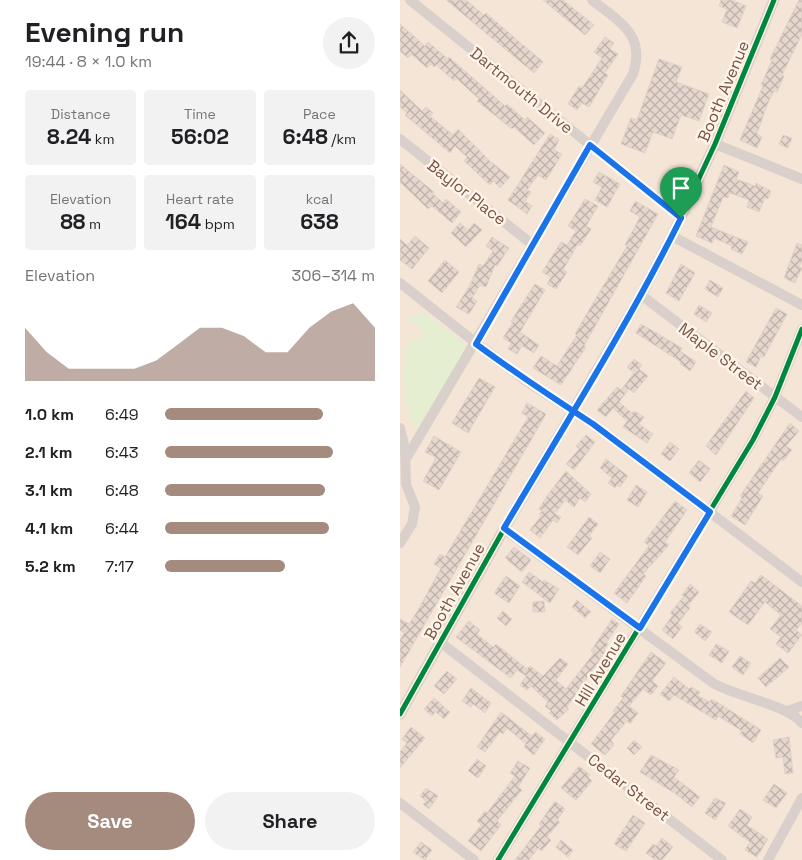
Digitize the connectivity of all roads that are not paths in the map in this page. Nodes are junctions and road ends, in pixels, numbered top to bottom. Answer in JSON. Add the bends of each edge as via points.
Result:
{"nodes":[{"id":1,"x":410,"y":0,"type":"edge"},
{"id":2,"x":592,"y":0,"type":"edge"},
{"id":3,"x":774,"y":0,"type":"edge"},
{"id":4,"x":400,"y":139,"type":"edge"},
{"id":5,"x":715,"y":144,"type":"junction"},
{"id":6,"x":590,"y":145,"type":"junction"},
{"id":7,"x":802,"y":179,"type":"edge"},
{"id":8,"x":681,"y":218,"type":"junction"},
{"id":9,"x":672,"y":236,"type":"junction"},
{"id":10,"x":533,"y":244,"type":"junction"},
{"id":11,"x":400,"y":283,"type":"edge"},
{"id":12,"x":641,"y":295,"type":"junction"},
{"id":13,"x":802,"y":304,"type":"edge"},
{"id":14,"x":802,"y":329,"type":"edge"},
{"id":15,"x":476,"y":344,"type":"junction"},
{"id":16,"x":775,"y":397,"type":"junction"},
{"id":17,"x":573,"y":411,"type":"junction"},
{"id":18,"x":802,"y":417,"type":"edge"},
{"id":19,"x":400,"y":428,"type":"edge"},
{"id":20,"x":406,"y":459,"type":"junction"},
{"id":21,"x":710,"y":512,"type":"junction"},
{"id":22,"x":504,"y":528,"type":"junction"},
{"id":23,"x":400,"y":543,"type":"edge"},
{"id":24,"x":802,"y":582,"type":"edge"},
{"id":25,"x":640,"y":628,"type":"junction"},
{"id":26,"x":440,"y":642,"type":"junction"},
{"id":27,"x":802,"y":706,"type":"edge"},
{"id":28,"x":787,"y":711,"type":"junction"},
{"id":29,"x":400,"y":714,"type":"edge"},
{"id":30,"x":802,"y":723,"type":"edge"},
{"id":31,"x":570,"y":741,"type":"junction"},
{"id":32,"x":802,"y":798,"type":"edge"},
{"id":33,"x":400,"y":803,"type":"edge"},
{"id":34,"x":474,"y":860,"type":"edge"},
{"id":35,"x":498,"y":860,"type":"edge"},
{"id":36,"x":722,"y":860,"type":"edge"},
{"id":37,"x":768,"y":860,"type":"edge"}],
"edges":[{"from":1,"to":6,"type":"street","name":"Dartmouth Drive"},
{"from":2,"to":6,"type":"street","via":[[630,32],[638,52],[633,74]]},
{"from":3,"to":5,"type":"street","name":"Booth Avenue"},
{"from":4,"to":10,"type":"street","name":"Baylor Place"},
{"from":5,"to":7,"type":"street"},
{"from":5,"to":8,"type":"street","name":"Booth Avenue"},
{"from":6,"to":8,"type":"street","name":"Dartmouth Drive"},
{"from":6,"to":10,"type":"street"},
{"from":8,"to":9,"type":"street","name":"Booth Avenue"},
{"from":9,"to":12,"type":"street","name":"Booth Avenue"},
{"from":9,"to":13,"type":"street"},
{"from":10,"to":15,"type":"street"},
{"from":11,"to":15,"type":"street"},
{"from":12,"to":16,"type":"street","name":"Maple Street"},
{"from":12,"to":17,"type":"street","name":"Booth Avenue"},
{"from":14,"to":16,"type":"street","name":"Hill Avenue"},
{"from":15,"to":17,"type":"street"},
{"from":15,"to":20,"type":"street"},
{"from":16,"to":18,"type":"street","name":"Maple Street"},
{"from":16,"to":21,"type":"street","name":"Hill Avenue"},
{"from":17,"to":21,"type":"street"},
{"from":17,"to":22,"type":"street","name":"Booth Avenue"},
{"from":19,"to":20,"type":"street"},
{"from":20,"to":23,"type":"street","via":[[405,477],[415,516]]},
{"from":21,"to":24,"type":"street"},
{"from":21,"to":25,"type":"street","name":"Hill Avenue"},
{"from":22,"to":25,"type":"street"},
{"from":22,"to":26,"type":"street","name":"Booth Avenue"},
{"from":25,"to":28,"type":"street","via":[[713,684]]},
{"from":25,"to":31,"type":"street","name":"Hill Avenue"},
{"from":26,"to":29,"type":"street","name":"Booth Avenue"},
{"from":26,"to":31,"type":"street","name":"Cedar Street"},
{"from":27,"to":28,"type":"street"},
{"from":28,"to":30,"type":"street"},
{"from":31,"to":35,"type":"street","name":"Hill Avenue"},
{"from":31,"to":36,"type":"street","name":"Cedar Street"},
{"from":32,"to":37,"type":"street"},
{"from":33,"to":34,"type":"street"}]}
